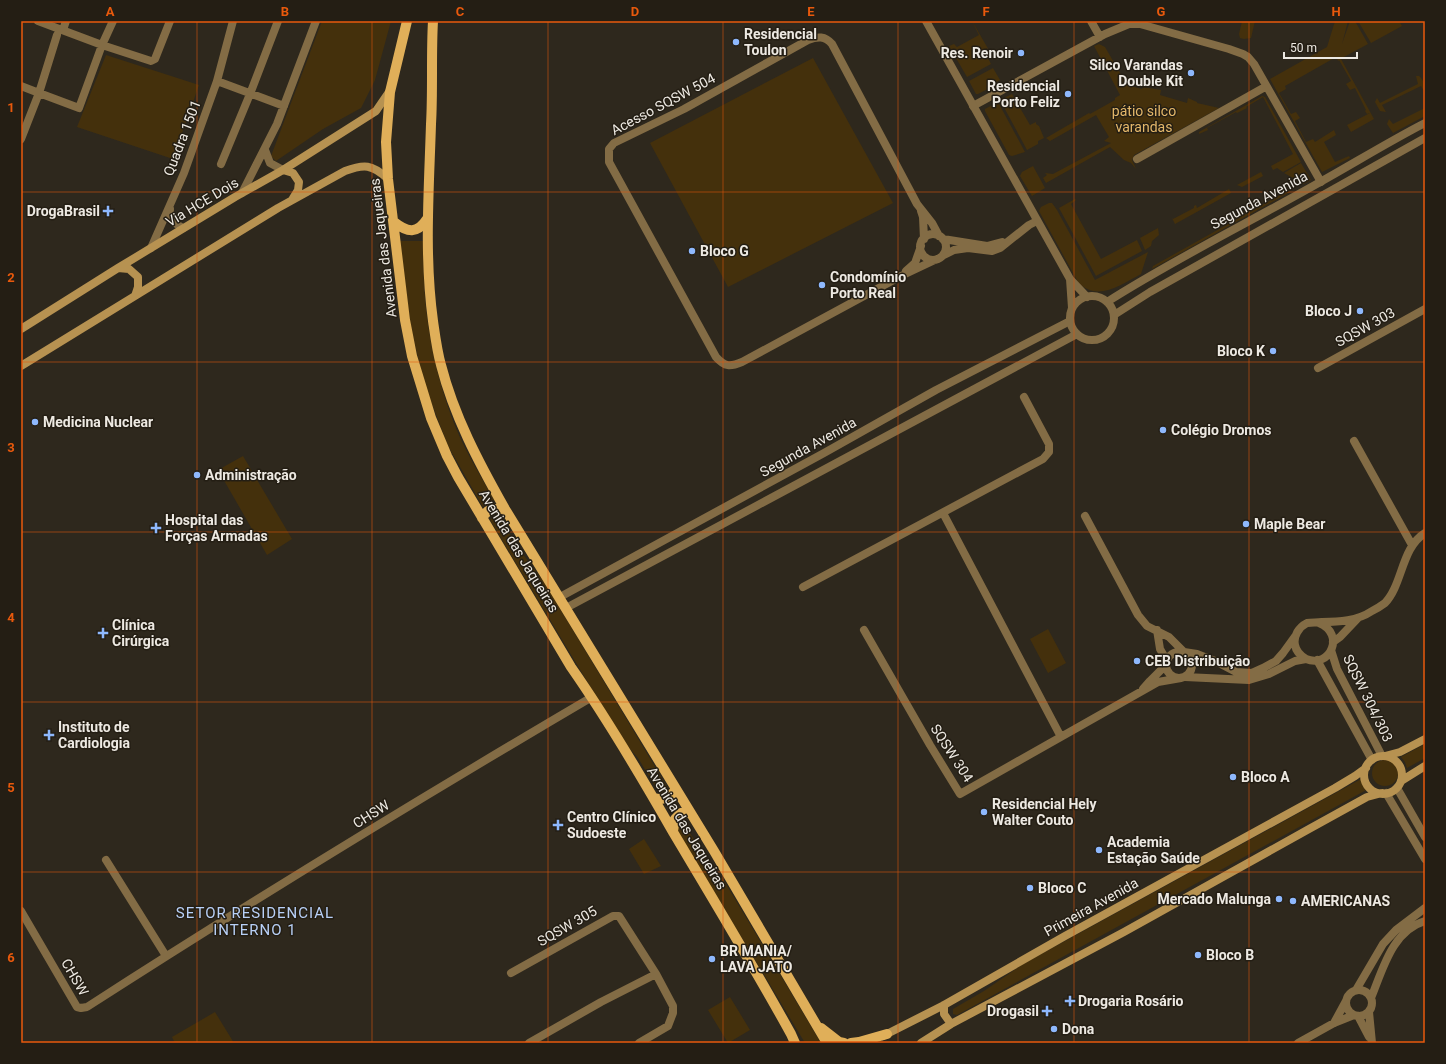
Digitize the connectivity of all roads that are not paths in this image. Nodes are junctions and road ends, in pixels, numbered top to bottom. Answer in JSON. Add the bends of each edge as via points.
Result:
{"nodes":[{"id":1,"x":38,"y":21,"type":"edge"},
{"id":2,"x":66,"y":21,"type":"edge"},
{"id":3,"x":113,"y":21,"type":"edge"},
{"id":4,"x":170,"y":21,"type":"edge"},
{"id":5,"x":233,"y":21,"type":"edge"},
{"id":6,"x":278,"y":21,"type":"edge"},
{"id":7,"x":316,"y":21,"type":"edge"},
{"id":8,"x":407,"y":21,"type":"edge"},
{"id":9,"x":926,"y":21,"type":"edge"},
{"id":10,"x":1091,"y":21,"type":"edge"},
{"id":11,"x":432,"y":22,"type":"edge"},
{"id":12,"x":60,"y":33,"type":"junction"},
{"id":13,"x":1100,"y":37,"type":"junction"},
{"id":14,"x":102,"y":45,"type":"junction"},
{"id":15,"x":217,"y":81,"type":"junction"},
{"id":16,"x":21,"y":86,"type":"edge"},
{"id":17,"x":1265,"y":86,"type":"junction"},
{"id":18,"x":390,"y":92,"type":"junction"},
{"id":19,"x":39,"y":93,"type":"junction"},
{"id":20,"x":250,"y":94,"type":"junction"},
{"id":21,"x":284,"y":106,"type":"junction"},
{"id":22,"x":973,"y":106,"type":"junction"},
{"id":23,"x":1425,"y":123,"type":"edge"},
{"id":24,"x":1425,"y":138,"type":"edge"},
{"id":25,"x":21,"y":139,"type":"edge"},
{"id":26,"x":265,"y":150,"type":"junction"},
{"id":27,"x":1137,"y":159,"type":"dead end"},
{"id":28,"x":221,"y":164,"type":"dead end"},
{"id":29,"x":283,"y":170,"type":"junction"},
{"id":30,"x":388,"y":178,"type":"junction"},
{"id":31,"x":1321,"y":182,"type":"junction"},
{"id":32,"x":242,"y":193,"type":"junction"},
{"id":33,"x":293,"y":199,"type":"junction"},
{"id":34,"x":171,"y":204,"type":"junction"},
{"id":35,"x":921,"y":209,"type":"junction"},
{"id":36,"x":427,"y":219,"type":"junction"},
{"id":37,"x":1037,"y":221,"type":"junction"},
{"id":38,"x":394,"y":222,"type":"junction"},
{"id":39,"x":183,"y":228,"type":"junction"},
{"id":40,"x":941,"y":237,"type":"junction"},
{"id":41,"x":1008,"y":240,"type":"junction"},
{"id":42,"x":922,"y":242,"type":"junction"},
{"id":43,"x":151,"y":248,"type":"junction"},
{"id":44,"x":941,"y":257,"type":"junction"},
{"id":45,"x":118,"y":268,"type":"junction"},
{"id":46,"x":901,"y":276,"type":"junction"},
{"id":47,"x":1070,"y":279,"type":"junction"},
{"id":48,"x":135,"y":296,"type":"junction"},
{"id":49,"x":1087,"y":298,"type":"junction"},
{"id":50,"x":1107,"y":302,"type":"junction"},
{"id":51,"x":1072,"y":308,"type":"junction"},
{"id":52,"x":1425,"y":309,"type":"edge"},
{"id":53,"x":1114,"y":315,"type":"junction"},
{"id":54,"x":1070,"y":321,"type":"junction"},
{"id":55,"x":21,"y":329,"type":"edge"},
{"id":56,"x":1077,"y":334,"type":"junction"},
{"id":57,"x":21,"y":366,"type":"edge"},
{"id":58,"x":1318,"y":368,"type":"dead end"},
{"id":59,"x":1024,"y":397,"type":"dead end"},
{"id":60,"x":1354,"y":442,"type":"dead end"},
{"id":61,"x":505,"y":509,"type":"junction"},
{"id":62,"x":943,"y":513,"type":"junction"},
{"id":63,"x":1085,"y":516,"type":"dead end"},
{"id":64,"x":482,"y":518,"type":"junction"},
{"id":65,"x":1425,"y":533,"type":"edge"},
{"id":66,"x":1412,"y":545,"type":"junction"},
{"id":67,"x":803,"y":587,"type":"dead end"},
{"id":68,"x":560,"y":597,"type":"junction"},
{"id":69,"x":566,"y":608,"type":"junction"},
{"id":70,"x":1358,"y":618,"type":"junction"},
{"id":71,"x":1319,"y":623,"type":"junction"},
{"id":72,"x":864,"y":630,"type":"dead end"},
{"id":73,"x":1157,"y":630,"type":"junction"},
{"id":74,"x":1296,"y":635,"type":"junction"},
{"id":75,"x":1333,"y":642,"type":"junction"},
{"id":76,"x":1331,"y":650,"type":"junction"},
{"id":77,"x":1184,"y":652,"type":"junction"},
{"id":78,"x":1306,"y":659,"type":"junction"},
{"id":79,"x":1317,"y":660,"type":"junction"},
{"id":80,"x":1166,"y":663,"type":"junction"},
{"id":81,"x":1183,"y":678,"type":"junction"},
{"id":82,"x":1140,"y":693,"type":"junction"},
{"id":83,"x":592,"y":697,"type":"junction"},
{"id":84,"x":1061,"y":737,"type":"junction"},
{"id":85,"x":1425,"y":739,"type":"edge"},
{"id":86,"x":1383,"y":756,"type":"junction"},
{"id":87,"x":1372,"y":760,"type":"junction"},
{"id":88,"x":1425,"y":766,"type":"edge"},
{"id":89,"x":1366,"y":768,"type":"junction"},
{"id":90,"x":1399,"y":784,"type":"junction"},
{"id":91,"x":676,"y":790,"type":"junction"},
{"id":92,"x":1384,"y":793,"type":"junction"},
{"id":93,"x":654,"y":798,"type":"junction"},
{"id":94,"x":690,"y":812,"type":"junction"},
{"id":95,"x":1418,"y":825,"type":"junction"},
{"id":96,"x":1408,"y":830,"type":"junction"},
{"id":97,"x":673,"y":831,"type":"junction"},
{"id":98,"x":1425,"y":837,"type":"edge"},
{"id":99,"x":1425,"y":859,"type":"edge"},
{"id":100,"x":106,"y":860,"type":"dead end"},
{"id":101,"x":1425,"y":908,"type":"edge"},
{"id":102,"x":21,"y":911,"type":"edge"},
{"id":103,"x":1425,"y":921,"type":"edge"},
{"id":104,"x":1398,"y":933,"type":"junction"},
{"id":105,"x":166,"y":956,"type":"junction"},
{"id":106,"x":511,"y":973,"type":"dead end"},
{"id":107,"x":656,"y":974,"type":"junction"},
{"id":108,"x":1356,"y":990,"type":"junction"},
{"id":109,"x":1371,"y":998,"type":"junction"},
{"id":110,"x":1346,"y":1001,"type":"junction"},
{"id":111,"x":944,"y":1005,"type":"junction"},
{"id":112,"x":1369,"y":1012,"type":"junction"},
{"id":113,"x":1356,"y":1016,"type":"junction"},
{"id":114,"x":1334,"y":1023,"type":"junction"},
{"id":115,"x":951,"y":1024,"type":"junction"},
{"id":116,"x":816,"y":1025,"type":"junction"},
{"id":117,"x":887,"y":1034,"type":"junction"},
{"id":118,"x":792,"y":1040,"type":"edge"},
{"id":119,"x":529,"y":1043,"type":"edge"},
{"id":120,"x":639,"y":1043,"type":"edge"},
{"id":121,"x":827,"y":1043,"type":"edge"},
{"id":122,"x":844,"y":1043,"type":"edge"},
{"id":123,"x":851,"y":1043,"type":"edge"},
{"id":124,"x":868,"y":1043,"type":"edge"},
{"id":125,"x":921,"y":1043,"type":"edge"},
{"id":126,"x":1298,"y":1043,"type":"edge"},
{"id":127,"x":1372,"y":1043,"type":"edge"}],
"edges":[{"from":1,"to":12,"type":"street"},
{"from":2,"to":12,"type":"street"},
{"from":3,"to":14,"type":"street"},
{"from":4,"to":14,"type":"street","via":[[154,60],[148,61]]},
{"from":5,"to":15,"type":"street","name":"Quadra 1501"},
{"from":6,"to":20,"type":"street"},
{"from":7,"to":21,"type":"street"},
{"from":8,"to":18,"type":"main road","name":"Avenida das Jaqueiras"},
{"from":9,"to":22,"type":"street"},
{"from":10,"to":13,"type":"street"},
{"from":11,"to":36,"type":"main road","name":"Avenida das Jaqueiras"},
{"from":12,"to":14,"type":"street"},
{"from":12,"to":19,"type":"street"},
{"from":13,"to":17,"type":"street","via":[[1120,27],[1136,24],[1229,49],[1248,57]]},
{"from":13,"to":22,"type":"street"},
{"from":14,"to":19,"type":"street","via":[[79,108]]},
{"from":15,"to":20,"type":"street"},
{"from":15,"to":34,"type":"street","name":"Quadra 1501"},
{"from":16,"to":19,"type":"street"},
{"from":17,"to":27,"type":"street"},
{"from":17,"to":31,"type":"street"},
{"from":18,"to":29,"type":"main road","name":"Via HCE Dois","via":[[376,111]]},
{"from":18,"to":30,"type":"main road","name":"Avenida das Jaqueiras","via":[[386,142]]},
{"from":19,"to":25,"type":"street"},
{"from":20,"to":21,"type":"street"},
{"from":20,"to":28,"type":"street"},
{"from":21,"to":26,"type":"street"},
{"from":22,"to":37,"type":"street"},
{"from":23,"to":31,"type":"street","name":"Segunda Avenida"},
{"from":24,"to":53,"type":"street","name":"Segunda Avenida","via":[[1155,289]]},
{"from":26,"to":29,"type":"street","via":[[270,163]]},
{"from":26,"to":32,"type":"street"},
{"from":29,"to":32,"type":"main road","name":"Via HCE Dois"},
{"from":29,"to":33,"type":"main road","via":[[293,174],[299,182]]},
{"from":30,"to":33,"type":"main road","via":[[374,168],[355,167]]},
{"from":30,"to":38,"type":"main road","name":"Avenida das Jaqueiras"},
{"from":31,"to":50,"type":"street","name":"Segunda Avenida","via":[[1147,277]]},
{"from":32,"to":39,"type":"main road","name":"Via HCE Dois"},
{"from":33,"to":48,"type":"main road"},
{"from":34,"to":39,"type":"street","name":"Quadra 1501","via":[[171,220]]},
{"from":34,"to":43,"type":"street","name":"Quadra 1501"},
{"from":35,"to":40,"type":"street","name":"Acesso SQSW 504"},
{"from":35,"to":42,"type":"street","name":"Acesso SQSW 504"},
{"from":35,"to":46,"type":"street","name":"Acesso SQSW 504","via":[[832,44],[823,37],[808,40],[614,143],[609,149],[609,162],[716,358],[727,365],[733,366],[742,362]]},
{"from":36,"to":38,"type":"main road","via":[[420,227],[412,230],[404,229]]},
{"from":36,"to":61,"type":"main road","name":"Avenida das Jaqueiras","via":[[429,283],[440,364],[464,432]]},
{"from":37,"to":41,"type":"street","name":"Acesso SQSW 504"},
{"from":37,"to":47,"type":"street"},
{"from":38,"to":64,"type":"main road","name":"Avenida das Jaqueiras","via":[[405,320],[412,356],[431,418],[447,456]]},
{"from":39,"to":43,"type":"main road","name":"Via HCE Dois"},
{"from":40,"to":41,"type":"street","name":"Acesso SQSW 504","via":[[965,244],[987,246]]},
{"from":40,"to":42,"type":"street","via":[[932,234]]},
{"from":40,"to":44,"type":"street","via":[[946,247]]},
{"from":41,"to":44,"type":"street","name":"Acesso SQSW 504","via":[[1000,248],[992,251],[968,248],[954,250]]},
{"from":42,"to":44,"type":"street","via":[[921,251],[925,257],[933,260]]},
{"from":42,"to":46,"type":"street","name":"Acesso SQSW 504","via":[[915,262]]},
{"from":43,"to":45,"type":"main road","name":"Via HCE Dois"},
{"from":44,"to":46,"type":"street","name":"Acesso SQSW 504"},
{"from":45,"to":48,"type":"main road","via":[[129,269],[138,276]]},
{"from":45,"to":55,"type":"main road","name":"Via HCE Dois"},
{"from":47,"to":49,"type":"street"},
{"from":47,"to":51,"type":"street"},
{"from":48,"to":57,"type":"main road"},
{"from":49,"to":50,"type":"street","via":[[1099,298]]},
{"from":49,"to":51,"type":"street"},
{"from":50,"to":53,"type":"street"},
{"from":51,"to":54,"type":"street"},
{"from":52,"to":58,"type":"street","name":"SQSW 303"},
{"from":53,"to":56,"type":"street","via":[[1113,326],[1102,338],[1086,340]]},
{"from":54,"to":56,"type":"street"},
{"from":54,"to":68,"type":"street","name":"Segunda Avenida","via":[[936,390]]},
{"from":56,"to":69,"type":"street","name":"Segunda Avenida"},
{"from":59,"to":62,"type":"street","via":[[1047,438],[1050,448],[1047,455]]},
{"from":60,"to":66,"type":"street"},
{"from":61,"to":64,"type":"main road","via":[[490,509]]},
{"from":61,"to":68,"type":"main road","name":"Avenida das Jaqueiras"},
{"from":62,"to":67,"type":"street"},
{"from":62,"to":84,"type":"street"},
{"from":63,"to":73,"type":"street","via":[[1138,615],[1147,626]]},
{"from":64,"to":83,"type":"main road","name":"Avenida das Jaqueiras","via":[[571,667]]},
{"from":65,"to":66,"type":"street"},
{"from":66,"to":70,"type":"street","via":[[1387,600],[1375,610]]},
{"from":68,"to":69,"type":"main road","name":"Avenida das Jaqueiras"},
{"from":69,"to":91,"type":"main road","name":"Avenida das Jaqueiras"},
{"from":70,"to":71,"type":"street"},
{"from":70,"to":75,"type":"street"},
{"from":71,"to":74,"type":"street","via":[[1305,624]]},
{"from":71,"to":75,"type":"street","via":[[1329,630]]},
{"from":72,"to":84,"type":"street","name":"SQSW 304","via":[[960,794]]},
{"from":73,"to":77,"type":"street","via":[[1169,637]]},
{"from":73,"to":80,"type":"street","via":[[1160,649]]},
{"from":74,"to":77,"type":"street","via":[[1276,661],[1252,673],[1236,672],[1197,654]]},
{"from":74,"to":78,"type":"street","via":[[1296,649]]},
{"from":75,"to":76,"type":"street"},
{"from":76,"to":79,"type":"street","via":[[1325,657]]},
{"from":76,"to":86,"type":"street","name":"SQSW 304/303","via":[[1336,669]]},
{"from":77,"to":80,"type":"street","via":[[1176,652]]},
{"from":77,"to":81,"type":"street","via":[[1191,658],[1193,667]]},
{"from":78,"to":79,"type":"street"},
{"from":78,"to":81,"type":"street","name":"SQSW 304","via":[[1249,680]]},
{"from":79,"to":87,"type":"street","name":"SQSW 304/303"},
{"from":80,"to":81,"type":"street","via":[[1169,673]]},
{"from":80,"to":82,"type":"street","name":"SQSW 304"},
{"from":81,"to":82,"type":"street","name":"SQSW 304","via":[[1158,682]]},
{"from":82,"to":84,"type":"street","name":"SQSW 304"},
{"from":83,"to":93,"type":"main road","name":"Avenida das Jaqueiras"},
{"from":83,"to":105,"type":"street","name":"CHSW","via":[[461,774]]},
{"from":85,"to":86,"type":"main road","via":[[1400,752]]},
{"from":86,"to":87,"type":"main road"},
{"from":86,"to":90,"type":"main road","via":[[1398,763],[1402,773]]},
{"from":87,"to":89,"type":"main road"},
{"from":88,"to":90,"type":"main road"},
{"from":89,"to":92,"type":"main road","via":[[1368,785],[1374,791]]},
{"from":89,"to":111,"type":"main road","name":"Primeira Avenida","via":[[1335,788],[1064,936]]},
{"from":90,"to":92,"type":"main road"},
{"from":90,"to":95,"type":"street"},
{"from":91,"to":93,"type":"main road","via":[[667,798]]},
{"from":91,"to":94,"type":"main road","name":"Avenida das Jaqueiras"},
{"from":92,"to":96,"type":"street"},
{"from":92,"to":115,"type":"main road","via":[[1367,797],[1124,932]]},
{"from":93,"to":97,"type":"main road","name":"Avenida das Jaqueiras"},
{"from":94,"to":97,"type":"main road","via":[[675,819]]},
{"from":94,"to":116,"type":"main road","name":"Avenida das Jaqueiras"},
{"from":95,"to":96,"type":"street"},
{"from":95,"to":98,"type":"street"},
{"from":96,"to":99,"type":"street"},
{"from":97,"to":118,"type":"main road","name":"Avenida das Jaqueiras","via":[[751,961]]},
{"from":100,"to":105,"type":"street"},
{"from":101,"to":104,"type":"street"},
{"from":102,"to":105,"type":"street","name":"CHSW","via":[[79,1008],[87,1006]]},
{"from":103,"to":104,"type":"street"},
{"from":104,"to":108,"type":"street","via":[[1383,944]]},
{"from":104,"to":109,"type":"street"},
{"from":106,"to":107,"type":"street","name":"SQSW 305","via":[[616,915],[621,918]]},
{"from":107,"to":119,"type":"street"},
{"from":107,"to":120,"type":"street","name":"SQSW 305","via":[[671,1001],[673,1013],[668,1026]]},
{"from":108,"to":109,"type":"street","via":[[1367,992]]},
{"from":108,"to":110,"type":"street","via":[[1349,994]]},
{"from":109,"to":112,"type":"street"},
{"from":110,"to":113,"type":"street","via":[[1347,1008]]},
{"from":110,"to":114,"type":"street"},
{"from":111,"to":115,"type":"main road","via":[[944,1014]]},
{"from":111,"to":117,"type":"main road","name":"Primeira Avenida"},
{"from":112,"to":113,"type":"street"},
{"from":112,"to":127,"type":"street"},
{"from":113,"to":114,"type":"street"},
{"from":113,"to":127,"type":"street"},
{"from":114,"to":126,"type":"street"},
{"from":115,"to":125,"type":"main road"},
{"from":116,"to":121,"type":"main road","name":"Avenida das Jaqueiras"},
{"from":116,"to":122,"type":"main road"},
{"from":117,"to":123,"type":"main road"},
{"from":117,"to":124,"type":"main road","name":"Primeira Avenida"}]}
